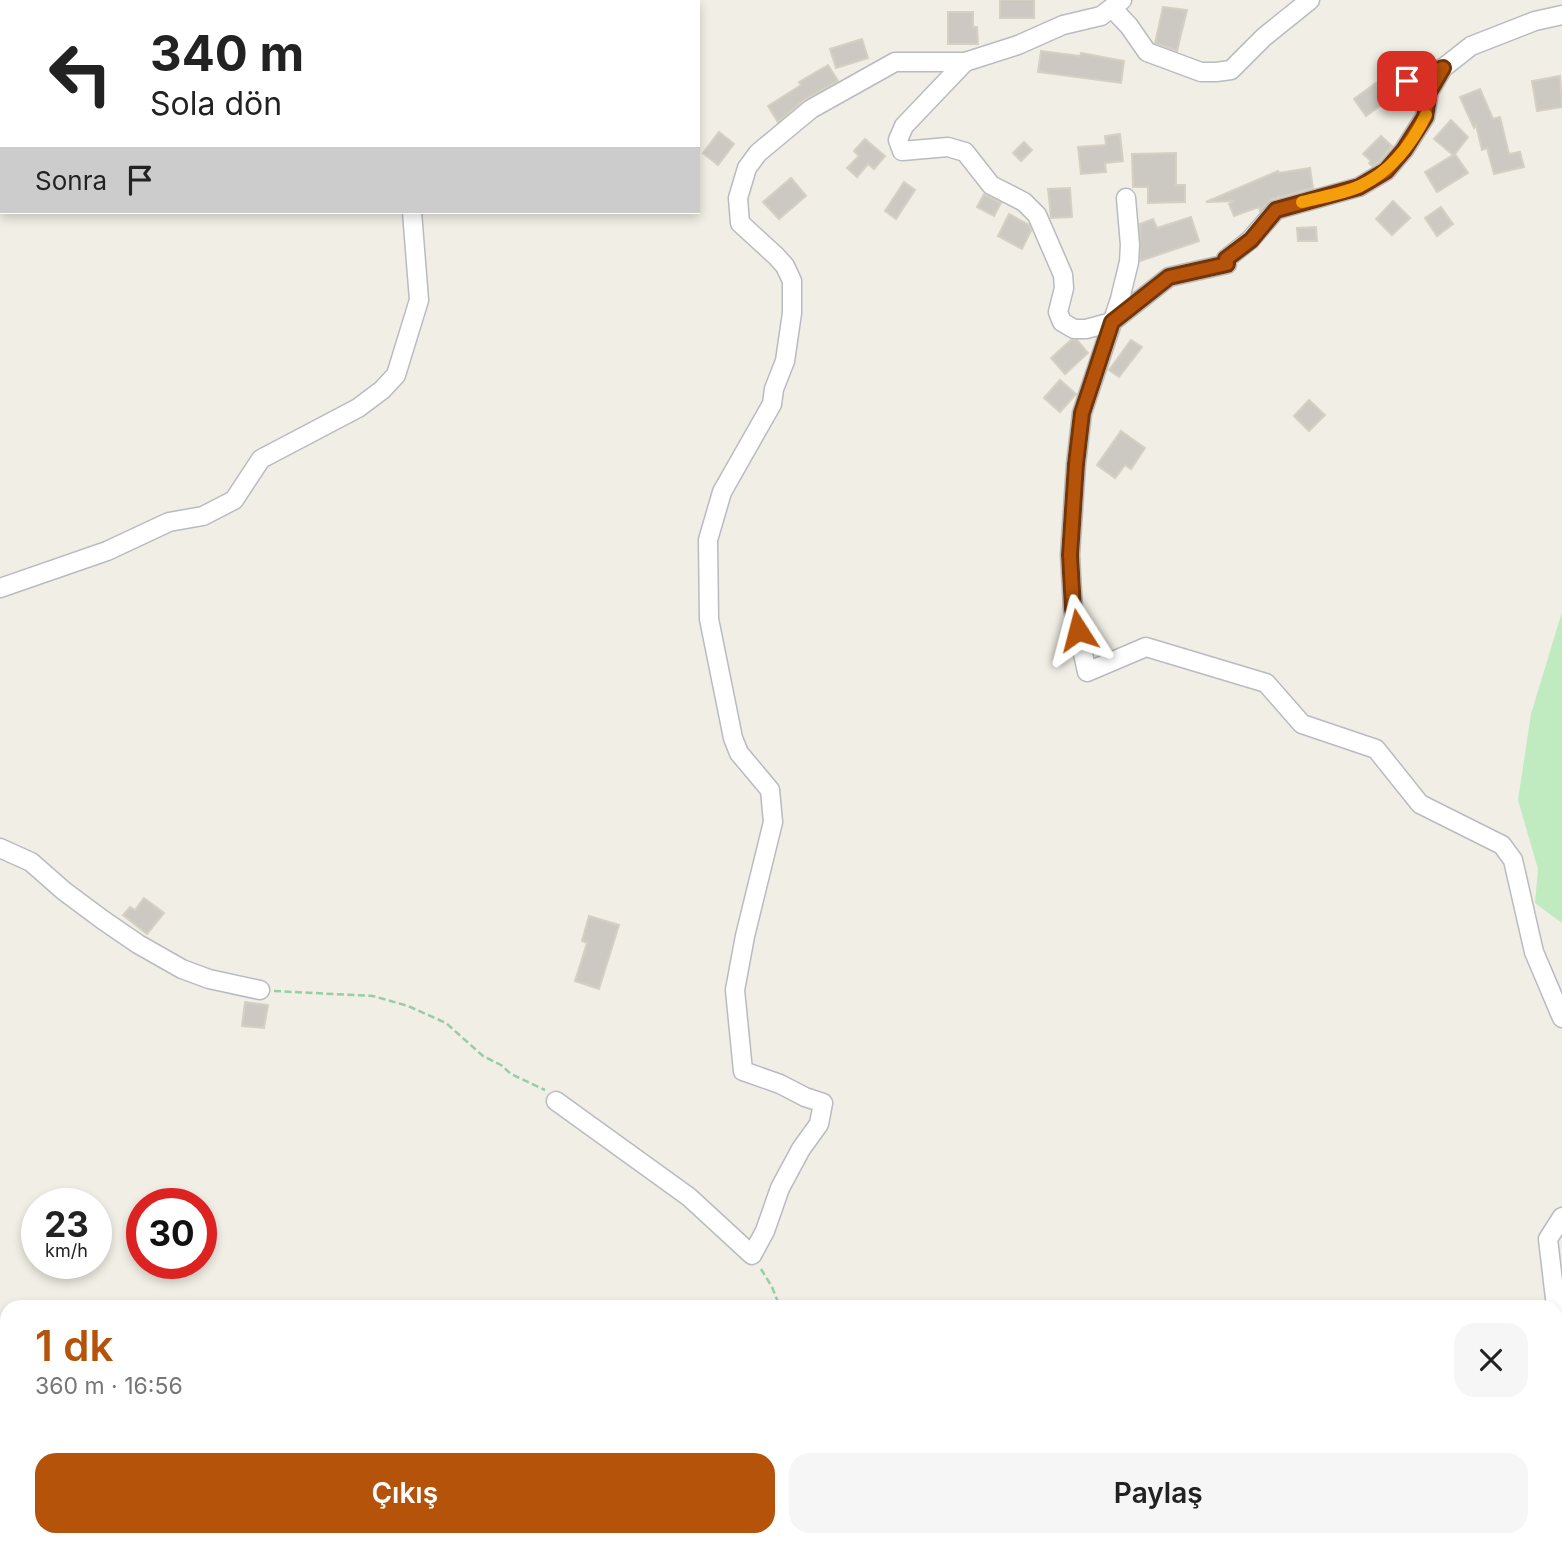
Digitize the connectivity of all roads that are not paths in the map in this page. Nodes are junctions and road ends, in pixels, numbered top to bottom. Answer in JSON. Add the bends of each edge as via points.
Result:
{"nodes":[{"id":1,"x":1310,"y":0,"type":"edge"},
{"id":2,"x":1117,"y":4,"type":"edge"},
{"id":3,"x":1562,"y":15,"type":"edge"},
{"id":4,"x":965,"y":62,"type":"junction"},
{"id":5,"x":1443,"y":68,"type":"junction"},
{"id":6,"x":1407,"y":81,"type":"dead end"},
{"id":7,"x":1126,"y":198,"type":"dead end"},
{"id":8,"x":412,"y":214,"type":"edge"},
{"id":9,"x":1112,"y":322,"type":"junction"},
{"id":10,"x":0,"y":588,"type":"edge"},
{"id":11,"x":0,"y":848,"type":"edge"},
{"id":12,"x":260,"y":990,"type":"road end"},
{"id":13,"x":1562,"y":1018,"type":"edge"},
{"id":14,"x":556,"y":1101,"type":"road end"},
{"id":15,"x":1562,"y":1217,"type":"edge"},
{"id":16,"x":1555,"y":1300,"type":"edge"}],
"edges":[{"from":1,"to":2,"type":"street","via":[[1231,70],[1216,72],[1201,72],[1147,52]]},
{"from":2,"to":4,"type":"street","via":[[1101,16],[1063,25]]},
{"from":3,"to":5,"type":"street","via":[[1471,46]]},
{"from":4,"to":9,"type":"street","via":[[904,126],[898,140],[902,151],[948,147],[965,152],[992,186],[1024,202],[1037,215],[1063,275],[1058,313],[1062,322],[1086,329]]},
{"from":4,"to":14,"type":"street","via":[[895,62],[811,109],[758,153],[747,168],[738,198],[740,223],[785,266],[792,281],[793,313],[772,404],[722,492],[708,540],[709,620],[733,738],[739,753],[771,790],[773,822],[735,990],[743,1071],[823,1103],[819,1124],[780,1188],[752,1255],[689,1197]]},
{"from":5,"to":6,"type":"street"},
{"from":5,"to":9,"type":"street","via":[[1429,92],[1425,117],[1386,171],[1359,187],[1276,210],[1251,240],[1226,259],[1227,264],[1169,277]]},
{"from":7,"to":9,"type":"street","via":[[1129,262]]},
{"from":8,"to":10,"type":"street","via":[[419,300],[396,374],[382,390],[358,408],[261,459],[234,500],[203,516],[169,522],[107,551]]},
{"from":9,"to":13,"type":"street","via":[[1082,413],[1076,464],[1070,555],[1073,609],[1087,672],[1146,647],[1266,683],[1302,724],[1376,749],[1420,804],[1502,845],[1513,860],[1534,952]]},
{"from":11,"to":12,"type":"street","via":[[31,862],[138,944],[182,969]]},
{"from":15,"to":16,"type":"street","via":[[1548,1239]]}]}
